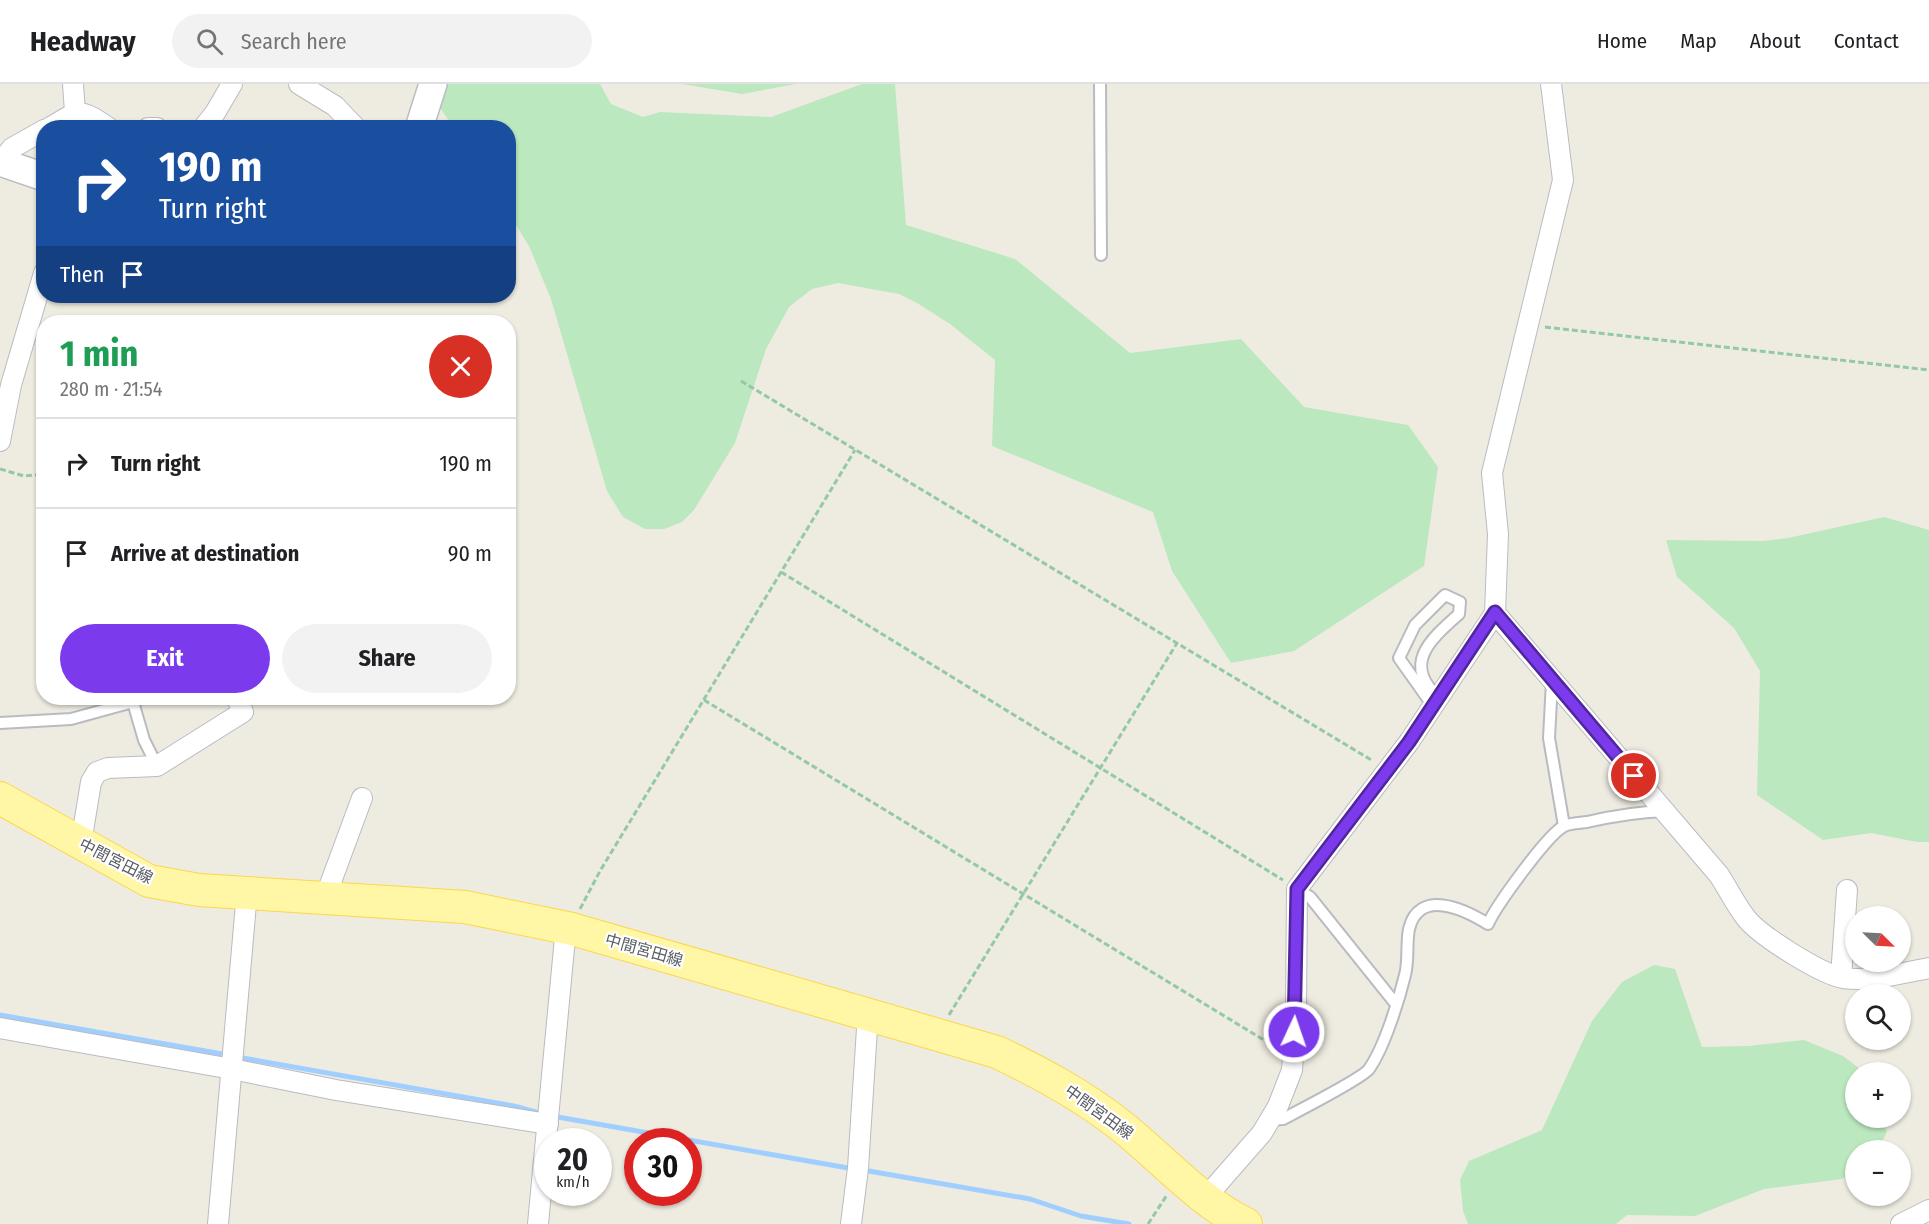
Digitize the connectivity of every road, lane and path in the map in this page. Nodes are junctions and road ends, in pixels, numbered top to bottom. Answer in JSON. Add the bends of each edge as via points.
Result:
{"nodes":[{"id":1,"x":73,"y":84,"type":"edge"},
{"id":2,"x":232,"y":84,"type":"edge"},
{"id":3,"x":299,"y":84,"type":"edge"},
{"id":4,"x":433,"y":84,"type":"edge"},
{"id":5,"x":1100,"y":84,"type":"edge"},
{"id":6,"x":1551,"y":84,"type":"edge"},
{"id":7,"x":75,"y":112,"type":"junction"},
{"id":8,"x":62,"y":120,"type":"edge"},
{"id":9,"x":98,"y":120,"type":"edge"},
{"id":10,"x":209,"y":120,"type":"edge"},
{"id":11,"x":348,"y":120,"type":"edge"},
{"id":12,"x":422,"y":120,"type":"edge"},
{"id":13,"x":36,"y":134,"type":"edge"},
{"id":14,"x":0,"y":162,"type":"edge"},
{"id":15,"x":36,"y":174,"type":"edge"},
{"id":16,"x":1101,"y":255,"type":"dead end"},
{"id":17,"x":36,"y":300,"type":"edge"},
{"id":18,"x":1528,"y":326,"type":"junction"},
{"id":19,"x":1929,"y":370,"type":"edge"},
{"id":20,"x":741,"y":381,"type":"dead end"},
{"id":21,"x":0,"y":441,"type":"edge"},
{"id":22,"x":855,"y":450,"type":"junction"},
{"id":23,"x":0,"y":469,"type":"edge"},
{"id":24,"x":36,"y":475,"type":"edge"},
{"id":25,"x":781,"y":572,"type":"junction"},
{"id":26,"x":1495,"y":612,"type":"junction"},
{"id":27,"x":1177,"y":643,"type":"junction"},
{"id":28,"x":1552,"y":679,"type":"junction"},
{"id":29,"x":704,"y":700,"type":"junction"},
{"id":30,"x":1436,"y":702,"type":"junction"},
{"id":31,"x":120,"y":705,"type":"edge"},
{"id":32,"x":138,"y":705,"type":"edge"},
{"id":33,"x":240,"y":705,"type":"edge"},
{"id":34,"x":0,"y":723,"type":"edge"},
{"id":35,"x":157,"y":765,"type":"junction"},
{"id":36,"x":1101,"y":767,"type":"junction"},
{"id":37,"x":1387,"y":770,"type":"junction"},
{"id":38,"x":0,"y":798,"type":"edge"},
{"id":39,"x":362,"y":798,"type":"dead end"},
{"id":40,"x":1664,"y":811,"type":"junction"},
{"id":41,"x":1564,"y":826,"type":"junction"},
{"id":42,"x":81,"y":843,"type":"junction"},
{"id":43,"x":1297,"y":889,"type":"junction"},
{"id":44,"x":1847,"y":890,"type":"dead end"},
{"id":45,"x":247,"y":892,"type":"junction"},
{"id":46,"x":1023,"y":894,"type":"junction"},
{"id":47,"x":325,"y":898,"type":"junction"},
{"id":48,"x":569,"y":928,"type":"junction"},
{"id":49,"x":1929,"y":968,"type":"edge"},
{"id":50,"x":1841,"y":977,"type":"junction"},
{"id":51,"x":1395,"y":1003,"type":"junction"},
{"id":52,"x":868,"y":1013,"type":"junction"},
{"id":53,"x":0,"y":1028,"type":"edge"},
{"id":54,"x":938,"y":1034,"type":"junction"},
{"id":55,"x":1293,"y":1054,"type":"junction"},
{"id":56,"x":232,"y":1069,"type":"junction"},
{"id":57,"x":1269,"y":1120,"type":"junction"},
{"id":58,"x":548,"y":1124,"type":"junction"},
{"id":59,"x":1180,"y":1177,"type":"junction"},
{"id":60,"x":1206,"y":1197,"type":"junction"},
{"id":61,"x":1929,"y":1210,"type":"edge"},
{"id":62,"x":218,"y":1224,"type":"edge"},
{"id":63,"x":538,"y":1224,"type":"edge"},
{"id":64,"x":851,"y":1224,"type":"edge"},
{"id":65,"x":1148,"y":1224,"type":"edge"},
{"id":66,"x":1246,"y":1224,"type":"edge"},
{"id":67,"x":1901,"y":1224,"type":"edge"}],
"edges":[{"from":1,"to":7,"type":"street"},
{"from":2,"to":10,"type":"street"},
{"from":3,"to":11,"type":"street","via":[[335,106]]},
{"from":4,"to":12,"type":"main road"},
{"from":5,"to":16,"type":"lane"},
{"from":6,"to":18,"type":"street","via":[[1563,180]]},
{"from":7,"to":8,"type":"street"},
{"from":7,"to":9,"type":"street","via":[[87,112]]},
{"from":13,"to":14,"type":"street","via":[[12,148]]},
{"from":14,"to":15,"type":"main road"},
{"from":17,"to":21,"type":"street","via":[[11,385]]},
{"from":18,"to":19,"type":"path"},
{"from":18,"to":26,"type":"street","via":[[1492,473],[1498,534]]},
{"from":20,"to":22,"type":"path"},
{"from":22,"to":25,"type":"path"},
{"from":22,"to":27,"type":"path"},
{"from":23,"to":24,"type":"path","via":[[24,476]]},
{"from":25,"to":29,"type":"path"},
{"from":25,"to":36,"type":"path"},
{"from":26,"to":28,"type":"street"},
{"from":26,"to":30,"type":"street"},
{"from":27,"to":36,"type":"path"},
{"from":27,"to":37,"type":"path"},
{"from":28,"to":40,"type":"street"},
{"from":28,"to":41,"type":"lane","via":[[1549,738]]},
{"from":29,"to":46,"type":"path"},
{"from":29,"to":48,"type":"path"},
{"from":30,"to":30,"type":"lane","via":[[1399,658],[1415,625],[1445,595],[1460,602],[1459,614],[1431,638],[1422,658],[1423,677]]},
{"from":30,"to":37,"type":"street"},
{"from":31,"to":34,"type":"lane","via":[[71,719]]},
{"from":32,"to":35,"type":"lane","via":[[144,740]]},
{"from":33,"to":35,"type":"street","via":[[243,712]]},
{"from":35,"to":42,"type":"street","via":[[97,772],[91,782]]},
{"from":36,"to":43,"type":"path"},
{"from":36,"to":46,"type":"path"},
{"from":37,"to":43,"type":"street"},
{"from":38,"to":42,"type":"main road","name":"中間宮田線"},
{"from":39,"to":47,"type":"street"},
{"from":40,"to":41,"type":"lane","via":[[1630,812]]},
{"from":40,"to":50,"type":"street","via":[[1719,875],[1747,920],[1807,963]]},
{"from":41,"to":51,"type":"lane","via":[[1516,881],[1488,924],[1442,904],[1421,909],[1414,915],[1406,973]]},
{"from":42,"to":45,"type":"main road","name":"中間宮田線","via":[[149,881],[199,890]]},
{"from":43,"to":51,"type":"lane","via":[[1310,897]]},
{"from":43,"to":55,"type":"street"},
{"from":44,"to":50,"type":"street"},
{"from":45,"to":47,"type":"main road","name":"中間宮田線"},
{"from":45,"to":56,"type":"street"},
{"from":46,"to":54,"type":"path"},
{"from":46,"to":55,"type":"path","via":[[1281,1051]]},
{"from":47,"to":48,"type":"main road","name":"中間宮田線","via":[[465,907]]},
{"from":48,"to":52,"type":"main road","name":"中間宮田線"},
{"from":48,"to":58,"type":"street"},
{"from":49,"to":50,"type":"street","via":[[1870,979]]},
{"from":51,"to":57,"type":"lane","via":[[1381,1049],[1368,1071],[1283,1119]]},
{"from":52,"to":54,"type":"main road","name":"中間宮田線"},
{"from":52,"to":64,"type":"street"},
{"from":53,"to":56,"type":"street"},
{"from":54,"to":59,"type":"main road","name":"中間宮田線","via":[[997,1052],[1045,1075],[1121,1126]]},
{"from":55,"to":57,"type":"street","via":[[1292,1070]]},
{"from":56,"to":58,"type":"street"},
{"from":56,"to":62,"type":"street"},
{"from":57,"to":60,"type":"street"},
{"from":58,"to":63,"type":"street"},
{"from":59,"to":60,"type":"main road","name":"中間宮田線"},
{"from":59,"to":65,"type":"path"},
{"from":60,"to":66,"type":"main road","name":"中間宮田線"},
{"from":61,"to":67,"type":"street"}]}
